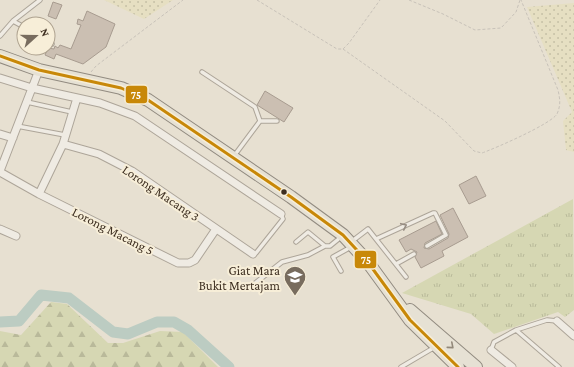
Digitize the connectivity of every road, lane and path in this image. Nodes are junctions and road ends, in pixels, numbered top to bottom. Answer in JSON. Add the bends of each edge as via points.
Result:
{"nodes":[{"id":1,"x":39,"y":0,"type":"edge"},
{"id":2,"x":183,"y":0,"type":"edge"},
{"id":3,"x":257,"y":0,"type":"edge"},
{"id":4,"x":380,"y":0,"type":"edge"},
{"id":5,"x":410,"y":0,"type":"edge"},
{"id":6,"x":520,"y":0,"type":"edge"},
{"id":7,"x":13,"y":21,"type":"junction"},
{"id":8,"x":16,"y":23,"type":"edge"},
{"id":9,"x":0,"y":36,"type":"edge"},
{"id":10,"x":343,"y":49,"type":"junction"},
{"id":11,"x":0,"y":56,"type":"edge"},
{"id":12,"x":39,"y":70,"type":"junction"},
{"id":13,"x":202,"y":72,"type":"dead end"},
{"id":14,"x":0,"y":78,"type":"edge"},
{"id":15,"x":86,"y":79,"type":"junction"},
{"id":16,"x":32,"y":88,"type":"junction"},
{"id":17,"x":77,"y":98,"type":"junction"},
{"id":18,"x":27,"y":102,"type":"junction"},
{"id":19,"x":72,"y":112,"type":"junction"},
{"id":20,"x":260,"y":121,"type":"junction"},
{"id":21,"x":277,"y":121,"type":"dead end"},
{"id":22,"x":17,"y":126,"type":"junction"},
{"id":23,"x":0,"y":134,"type":"edge"},
{"id":24,"x":65,"y":135,"type":"junction"},
{"id":25,"x":13,"y":138,"type":"junction"},
{"id":26,"x":63,"y":144,"type":"junction"},
{"id":27,"x":233,"y":157,"type":"junction"},
{"id":28,"x":0,"y":171,"type":"edge"},
{"id":29,"x":39,"y":194,"type":"junction"},
{"id":30,"x":281,"y":214,"type":"joint"},
{"id":31,"x":0,"y":229,"type":"edge"},
{"id":32,"x":216,"y":230,"type":"junction"},
{"id":33,"x":16,"y":236,"type":"dead end"},
{"id":34,"x":376,"y":239,"type":"junction"},
{"id":35,"x":349,"y":241,"type":"junction"},
{"id":36,"x":296,"y":242,"type":"dead end"},
{"id":37,"x":328,"y":246,"type":"junction"},
{"id":38,"x":427,"y":246,"type":"dead end"},
{"id":39,"x":252,"y":254,"type":"joint"},
{"id":40,"x":336,"y":254,"type":"junction"},
{"id":41,"x":414,"y":254,"type":"dead end"},
{"id":42,"x":396,"y":264,"type":"junction"},
{"id":43,"x":341,"y":271,"type":"dead end"},
{"id":44,"x":406,"y":277,"type":"dead end"},
{"id":45,"x":254,"y":284,"type":"dead end"},
{"id":46,"x":394,"y":297,"type":"junction"},
{"id":47,"x":557,"y":321,"type":"joint"},
{"id":48,"x":516,"y":330,"type":"junction"},
{"id":49,"x":574,"y":336,"type":"edge"},
{"id":50,"x":436,"y":347,"type":"junction"},
{"id":51,"x":491,"y":350,"type":"joint"},
{"id":52,"x":401,"y":367,"type":"edge"},
{"id":53,"x":458,"y":367,"type":"edge"},
{"id":54,"x":476,"y":367,"type":"edge"},
{"id":55,"x":512,"y":367,"type":"edge"},
{"id":56,"x":559,"y":367,"type":"edge"}],
"edges":[{"from":1,"to":7,"type":"lane"},
{"from":2,"to":15,"type":"path","via":[[96,66]]},
{"from":3,"to":10,"type":"path","via":[[337,49]]},
{"from":4,"to":10,"type":"path"},
{"from":5,"to":6,"type":"path","via":[[475,30],[501,28],[516,12]]},
{"from":6,"to":10,"type":"path","via":[[558,90],[561,104],[556,116],[543,125],[482,153],[474,151],[445,121]]},
{"from":7,"to":8,"type":"lane"},
{"from":7,"to":9,"type":"lane"},
{"from":11,"to":12,"type":"main road"},
{"from":12,"to":15,"type":"main road"},
{"from":12,"to":16,"type":"street"},
{"from":13,"to":20,"type":"lane","via":[[255,107]]},
{"from":14,"to":16,"type":"street"},
{"from":15,"to":27,"type":"main road","via":[[121,88],[148,100]]},
{"from":16,"to":17,"type":"street"},
{"from":16,"to":18,"type":"street"},
{"from":17,"to":19,"type":"street"},
{"from":17,"to":30,"type":"street","via":[[100,103],[135,116]]},
{"from":18,"to":19,"type":"lane"},
{"from":18,"to":22,"type":"street"},
{"from":19,"to":24,"type":"street"},
{"from":20,"to":21,"type":"lane"},
{"from":20,"to":27,"type":"lane"},
{"from":22,"to":24,"type":"lane"},
{"from":22,"to":25,"type":"street"},
{"from":23,"to":25,"type":"street"},
{"from":24,"to":26,"type":"street"},
{"from":25,"to":28,"type":"street"},
{"from":26,"to":29,"type":"street"},
{"from":26,"to":32,"type":"street","name":"Lorong Macang 3","via":[[99,154],[132,171]]},
{"from":27,"to":35,"type":"main road"},
{"from":28,"to":29,"type":"street","name":"Lorong Macang 5"},
{"from":29,"to":32,"type":"street","name":"Lorong Macang 5","via":[[178,263],[189,264],[195,260]]},
{"from":30,"to":39,"type":"lane","via":[[283,219],[256,253]]},
{"from":31,"to":33,"type":"street"},
{"from":32,"to":39,"type":"street","name":"Lorong Macang 3"},
{"from":34,"to":35,"type":"lane","via":[[368,229]]},
{"from":34,"to":38,"type":"lane","one_way":true,"via":[[435,213],[446,235]]},
{"from":34,"to":42,"type":"lane"},
{"from":35,"to":37,"type":"lane"},
{"from":35,"to":40,"type":"lane"},
{"from":35,"to":46,"type":"main road"},
{"from":36,"to":37,"type":"lane","via":[[308,232]]},
{"from":37,"to":40,"type":"lane"},
{"from":37,"to":45,"type":"lane","via":[[282,262]]},
{"from":40,"to":43,"type":"lane","via":[[333,258]]},
{"from":41,"to":42,"type":"lane"},
{"from":42,"to":44,"type":"lane"},
{"from":46,"to":50,"type":"main road","via":[[410,320]]},
{"from":46,"to":54,"type":"main road","one_way":true},
{"from":47,"to":48,"type":"lane","via":[[547,320]]},
{"from":47,"to":49,"type":"street"},
{"from":48,"to":51,"type":"lane","via":[[494,342]]},
{"from":48,"to":56,"type":"lane"},
{"from":50,"to":52,"type":"lane"},
{"from":50,"to":53,"type":"main road"},
{"from":51,"to":55,"type":"street"}]}
